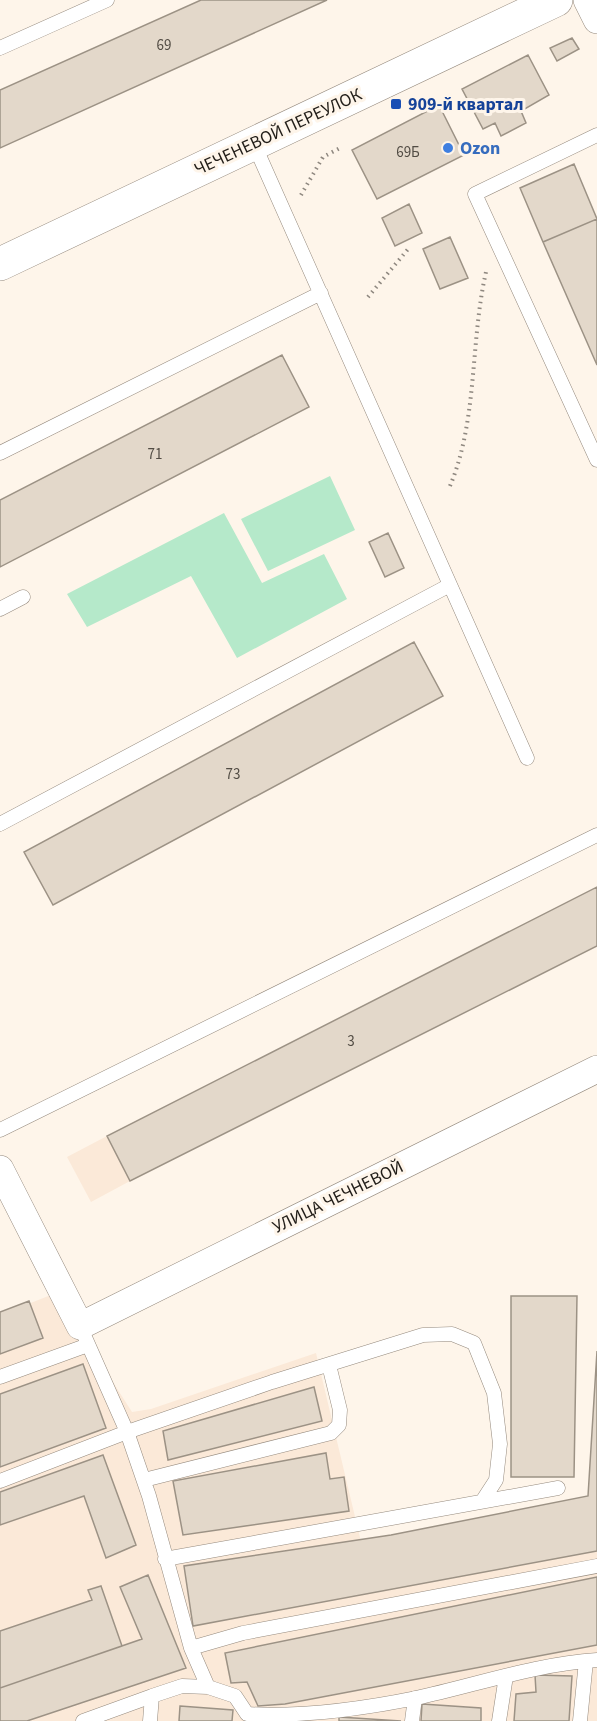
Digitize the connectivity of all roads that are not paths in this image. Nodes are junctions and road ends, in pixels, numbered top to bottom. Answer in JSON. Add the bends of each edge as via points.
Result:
{"nodes":[{"id":1,"x":107,"y":0,"type":"edge"},
{"id":2,"x":556,"y":0,"type":"edge"},
{"id":3,"x":587,"y":0,"type":"edge"},
{"id":4,"x":597,"y":20,"type":"edge"},
{"id":5,"x":0,"y":48,"type":"edge"},
{"id":6,"x":597,"y":135,"type":"edge"},
{"id":7,"x":254,"y":144,"type":"junction"},
{"id":8,"x":0,"y":264,"type":"edge"},
{"id":9,"x":321,"y":293,"type":"junction"},
{"id":10,"x":0,"y":453,"type":"edge"},
{"id":11,"x":597,"y":460,"type":"edge"},
{"id":12,"x":450,"y":585,"type":"junction"},
{"id":13,"x":23,"y":597,"type":"dead end"},
{"id":14,"x":0,"y":609,"type":"edge"},
{"id":15,"x":527,"y":759,"type":"dead end"},
{"id":16,"x":0,"y":824,"type":"edge"},
{"id":17,"x":597,"y":834,"type":"edge"},
{"id":18,"x":597,"y":1069,"type":"edge"},
{"id":19,"x":0,"y":1130,"type":"edge"},
{"id":20,"x":0,"y":1169,"type":"edge"},
{"id":21,"x":84,"y":1335,"type":"junction"},
{"id":22,"x":329,"y":1365,"type":"junction"},
{"id":23,"x":0,"y":1377,"type":"edge"},
{"id":24,"x":127,"y":1432,"type":"junction"},
{"id":25,"x":144,"y":1480,"type":"junction"},
{"id":26,"x":0,"y":1481,"type":"edge"},
{"id":27,"x":558,"y":1488,"type":"dead end"},
{"id":28,"x":483,"y":1500,"type":"junction"},
{"id":29,"x":165,"y":1559,"type":"junction"},
{"id":30,"x":597,"y":1566,"type":"edge"},
{"id":31,"x":191,"y":1648,"type":"junction"},
{"id":32,"x":591,"y":1660,"type":"edge"},
{"id":33,"x":506,"y":1676,"type":"junction"},
{"id":34,"x":208,"y":1687,"type":"junction"},
{"id":35,"x":152,"y":1696,"type":"junction"},
{"id":36,"x":415,"y":1698,"type":"junction"},
{"id":37,"x":329,"y":1716,"type":"edge"},
{"id":38,"x":246,"y":1718,"type":"edge"},
{"id":39,"x":83,"y":1721,"type":"edge"},
{"id":40,"x":150,"y":1721,"type":"edge"},
{"id":41,"x":412,"y":1721,"type":"edge"},
{"id":42,"x":499,"y":1721,"type":"edge"},
{"id":43,"x":580,"y":1721,"type":"edge"}],
"edges":[{"from":1,"to":5,"type":"lane"},
{"from":2,"to":7,"type":"street","name":"ЧЕЧЕНЕВОЙ ПЕРЕУЛОК"},
{"from":3,"to":4,"type":"street"},
{"from":6,"to":11,"type":"lane","via":[[474,194]]},
{"from":7,"to":8,"type":"street","name":"ЧЕЧЕНЕВОЙ ПЕРЕУЛОК"},
{"from":7,"to":9,"type":"lane"},
{"from":9,"to":10,"type":"lane"},
{"from":9,"to":12,"type":"lane"},
{"from":12,"to":15,"type":"lane"},
{"from":12,"to":16,"type":"lane"},
{"from":13,"to":14,"type":"lane"},
{"from":17,"to":19,"type":"lane"},
{"from":18,"to":21,"type":"street","name":"УЛИЦА ЧЕЧНЕВОЙ"},
{"from":20,"to":21,"type":"street"},
{"from":21,"to":23,"type":"lane"},
{"from":21,"to":24,"type":"lane"},
{"from":22,"to":24,"type":"lane"},
{"from":22,"to":25,"type":"lane","via":[[340,1410],[339,1425],[331,1433]]},
{"from":22,"to":28,"type":"lane","via":[[423,1335],[452,1334],[474,1343],[494,1393],[500,1444],[496,1480]]},
{"from":24,"to":25,"type":"lane"},
{"from":24,"to":26,"type":"lane"},
{"from":25,"to":29,"type":"lane"},
{"from":27,"to":28,"type":"lane"},
{"from":28,"to":29,"type":"lane"},
{"from":29,"to":31,"type":"lane"},
{"from":30,"to":31,"type":"lane","via":[[243,1633]]},
{"from":31,"to":34,"type":"lane"},
{"from":32,"to":33,"type":"lane"},
{"from":32,"to":43,"type":"lane"},
{"from":33,"to":36,"type":"lane"},
{"from":33,"to":42,"type":"lane"},
{"from":34,"to":35,"type":"lane","via":[[182,1686]]},
{"from":34,"to":38,"type":"lane","via":[[235,1696]]},
{"from":35,"to":39,"type":"lane"},
{"from":35,"to":40,"type":"lane"},
{"from":36,"to":37,"type":"lane"},
{"from":36,"to":41,"type":"lane"},
{"from":37,"to":38,"type":"lane"}]}
